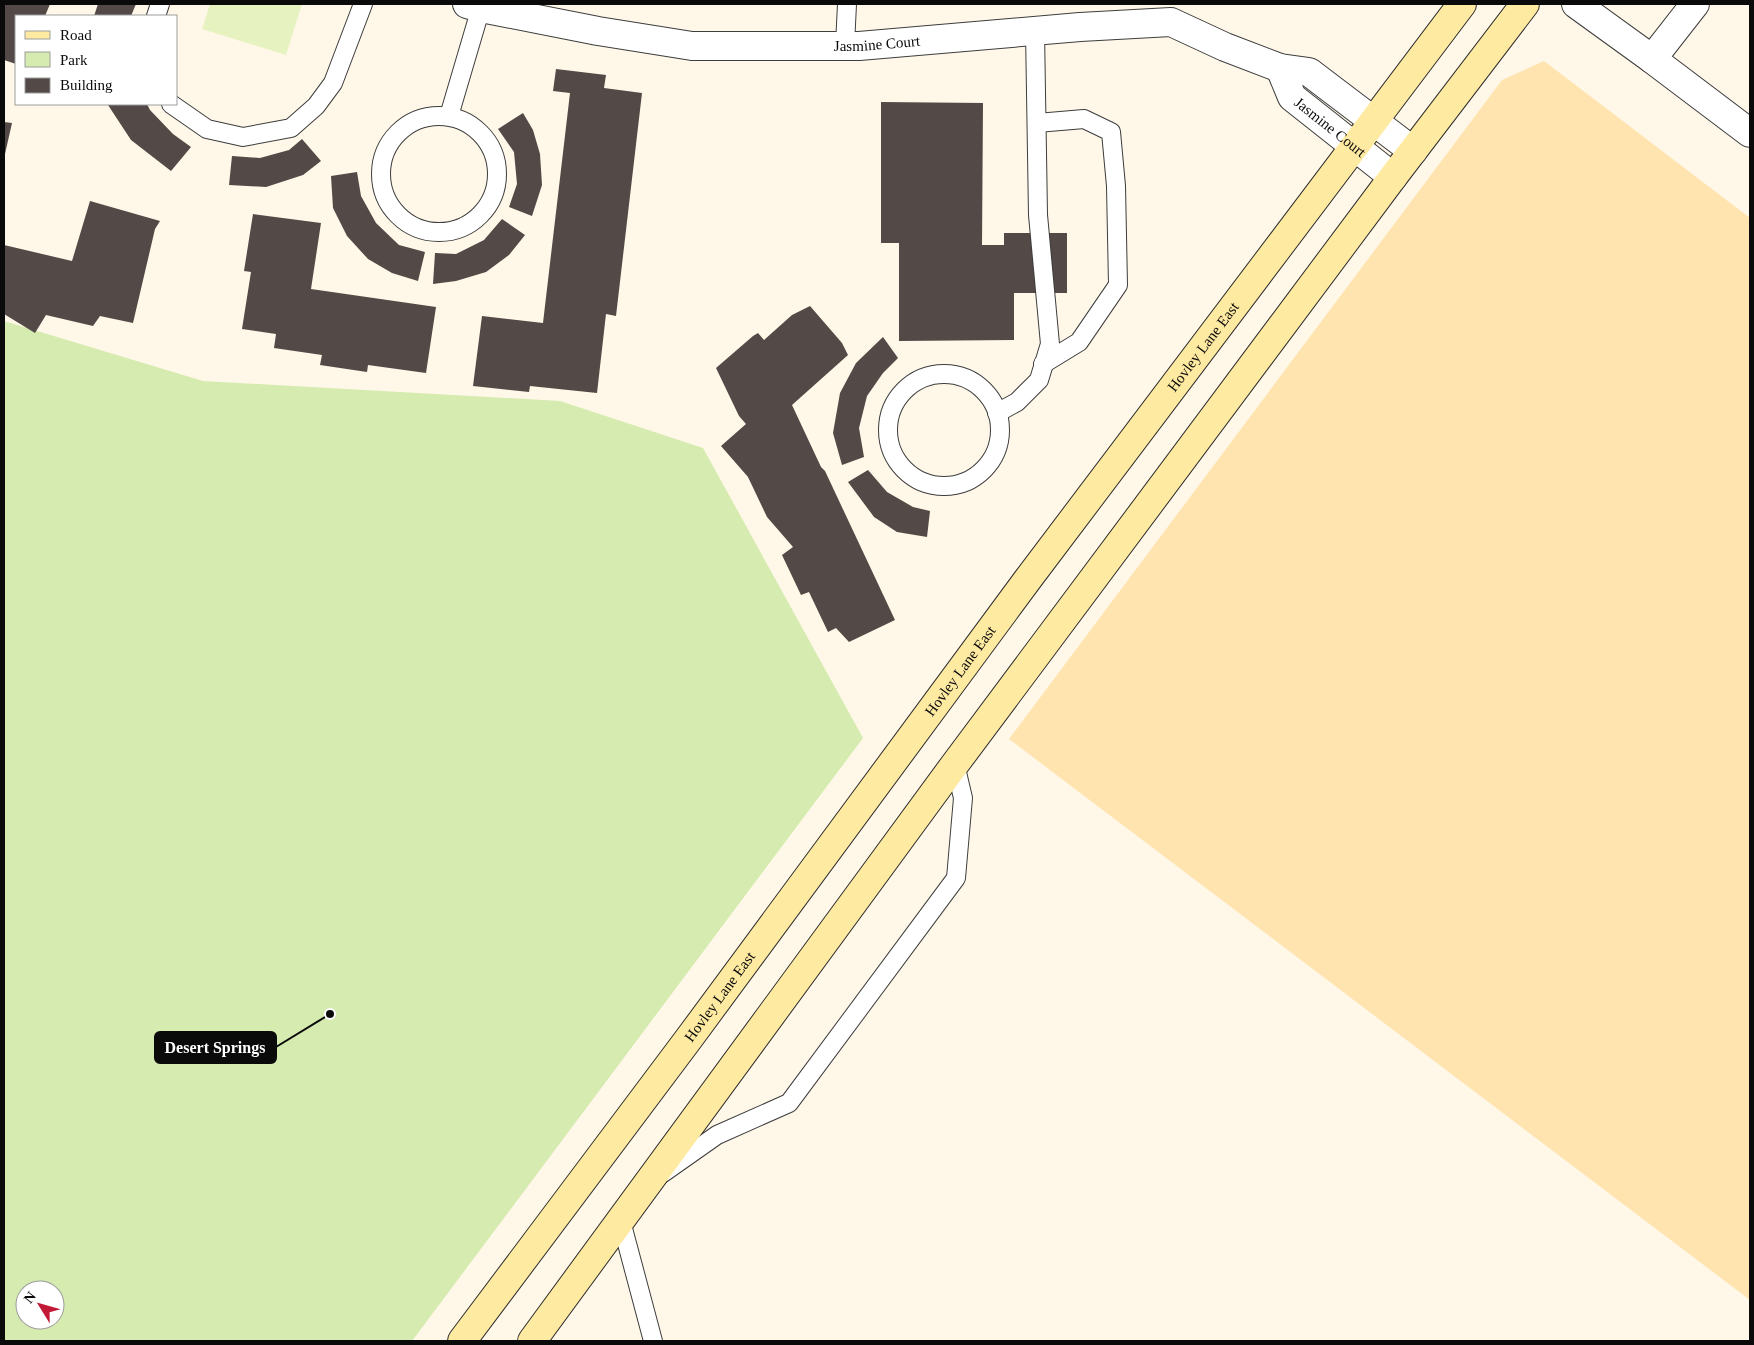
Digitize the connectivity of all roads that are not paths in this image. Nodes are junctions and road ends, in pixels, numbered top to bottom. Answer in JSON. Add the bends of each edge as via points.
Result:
{"nodes":[{"id":1,"x":363,"y":4,"type":"edge"},
{"id":2,"x":847,"y":4,"type":"edge"},
{"id":3,"x":1462,"y":4,"type":"edge"},
{"id":4,"x":1525,"y":4,"type":"edge"},
{"id":5,"x":1576,"y":4,"type":"edge"},
{"id":6,"x":1695,"y":4,"type":"edge"},
{"id":7,"x":477,"y":5,"type":"edge"},
{"id":8,"x":1035,"y":31,"type":"junction"},
{"id":9,"x":846,"y":46,"type":"junction"},
{"id":10,"x":1652,"y":59,"type":"junction"},
{"id":11,"x":1280,"y":68,"type":"junction"},
{"id":12,"x":172,"y":105,"type":"edge"},
{"id":13,"x":448,"y":116,"type":"junction"},
{"id":14,"x":1374,"y":121,"type":"junction"},
{"id":15,"x":1037,"y":123,"type":"junction"},
{"id":16,"x":1750,"y":133,"type":"edge"},
{"id":17,"x":1354,"y":147,"type":"junction"},
{"id":18,"x":1413,"y":151,"type":"junction"},
{"id":19,"x":1393,"y":177,"type":"junction"},
{"id":20,"x":1043,"y":364,"type":"junction"},
{"id":21,"x":997,"y":413,"type":"junction"},
{"id":22,"x":955,"y":764,"type":"junction"},
{"id":23,"x":647,"y":1185,"type":"junction"},
{"id":24,"x":621,"y":1221,"type":"junction"},
{"id":25,"x":552,"y":1222,"type":"junction"},
{"id":26,"x":462,"y":1341,"type":"edge"},
{"id":27,"x":474,"y":1341,"type":"edge"},
{"id":28,"x":532,"y":1341,"type":"edge"},
{"id":29,"x":654,"y":1341,"type":"edge"}],
"edges":[{"from":1,"to":12,"type":"lane","via":[[333,83],[316,106],[291,128],[242,137],[207,129]]},
{"from":2,"to":9,"type":"lane"},
{"from":3,"to":14,"type":"street","name":"Hovley Lane East"},
{"from":4,"to":18,"type":"street"},
{"from":5,"to":10,"type":"street"},
{"from":6,"to":10,"type":"street"},
{"from":7,"to":9,"type":"street","name":"Jasmine Court","via":[[598,32],[692,46]]},
{"from":7,"to":13,"type":"lane"},
{"from":8,"to":9,"type":"street","name":"Jasmine Court"},
{"from":8,"to":11,"type":"street","name":"Jasmine Court","via":[[1171,22]]},
{"from":8,"to":15,"type":"lane"},
{"from":10,"to":16,"type":"street"},
{"from":11,"to":14,"type":"street","name":"Jasmine Court","via":[[1309,72]]},
{"from":11,"to":17,"type":"street","name":"Jasmine Court","via":[[1292,97]]},
{"from":13,"to":13,"type":"lane","via":[[412,121],[386,148],[381,166],[381,184],[388,202],[399,216],[414,227],[434,232],[453,230],[471,222],[486,208],[494,191],[497,171],[493,152],[482,135],[467,122]]},
{"from":14,"to":17,"type":"street","name":"Hovley Lane East"},
{"from":14,"to":18,"type":"street","name":"Jasmine Court"},
{"from":15,"to":20,"type":"lane","via":[[1038,215],[1050,344]]},
{"from":15,"to":20,"type":"lane","via":[[1084,119],[1111,132],[1116,186],[1118,285],[1079,342]]},
{"from":17,"to":19,"type":"street","name":"Jasmine Court"},
{"from":17,"to":25,"type":"street","name":"Hovley Lane East","via":[[1028,579]]},
{"from":18,"to":19,"type":"street"},
{"from":19,"to":22,"type":"street"},
{"from":20,"to":21,"type":"lane","via":[[1039,380],[1017,402]]},
{"from":21,"to":21,"type":"lane","via":[[990,398],[964,377],[931,375],[902,392],[888,423],[888,440],[894,457],[905,471],[938,486],[956,484],[973,477],[987,465],[996,449],[1000,432]]},
{"from":22,"to":23,"type":"street"},
{"from":22,"to":23,"type":"lane","via":[[963,798],[956,878],[951,885],[789,1103],[717,1135]]},
{"from":23,"to":24,"type":"street"},
{"from":24,"to":28,"type":"street"},
{"from":24,"to":29,"type":"lane"},
{"from":25,"to":26,"type":"street","name":"Hovley Lane East"},
{"from":25,"to":27,"type":"street"}]}
